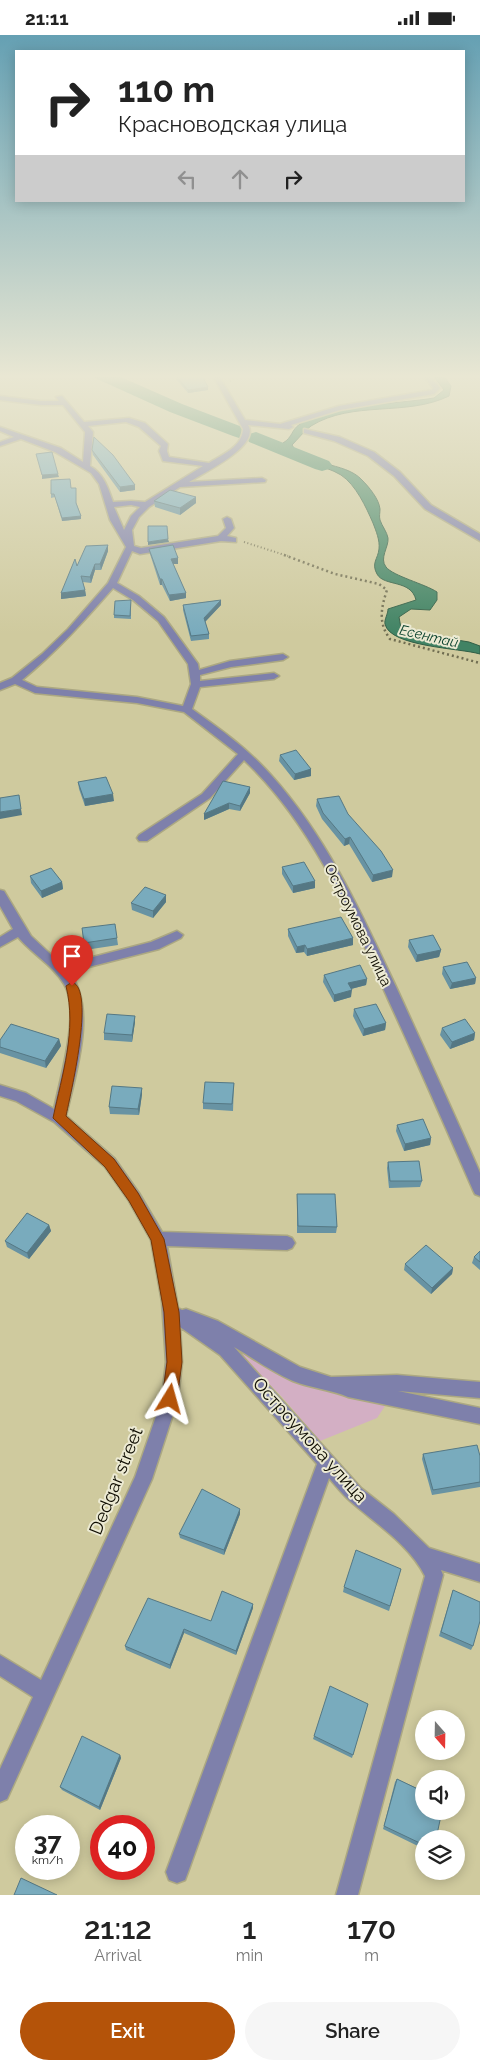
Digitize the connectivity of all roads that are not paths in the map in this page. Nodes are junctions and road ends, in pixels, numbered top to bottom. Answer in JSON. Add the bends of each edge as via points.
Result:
{"nodes":[{"id":1,"x":79,"y":461,"type":"edge"},
{"id":2,"x":87,"y":461,"type":"edge"},
{"id":3,"x":179,"y":461,"type":"edge"},
{"id":4,"x":217,"y":461,"type":"edge"},
{"id":5,"x":380,"y":461,"type":"edge"},
{"id":6,"x":87,"y":465,"type":"junction"},
{"id":7,"x":210,"y":465,"type":"junction"},
{"id":8,"x":262,"y":480,"type":"dead end"},
{"id":9,"x":176,"y":486,"type":"junction"},
{"id":10,"x":110,"y":505,"type":"junction"},
{"id":11,"x":146,"y":505,"type":"junction"},
{"id":12,"x":227,"y":519,"type":"dead end"},
{"id":13,"x":221,"y":538,"type":"junction"},
{"id":14,"x":480,"y":538,"type":"edge"},
{"id":15,"x":233,"y":540,"type":"road end"},
{"id":16,"x":130,"y":547,"type":"junction"},
{"id":17,"x":112,"y":584,"type":"junction"},
{"id":18,"x":283,"y":657,"type":"dead end"},
{"id":19,"x":274,"y":676,"type":"dead end"},
{"id":20,"x":195,"y":679,"type":"junction"},
{"id":21,"x":15,"y":680,"type":"junction"},
{"id":22,"x":0,"y":687,"type":"edge"},
{"id":23,"x":187,"y":710,"type":"junction"},
{"id":24,"x":244,"y":754,"type":"junction"},
{"id":25,"x":143,"y":838,"type":"dead end"},
{"id":26,"x":0,"y":893,"type":"edge"},
{"id":27,"x":20,"y":930,"type":"junction"},
{"id":28,"x":177,"y":935,"type":"dead end"},
{"id":29,"x":0,"y":943,"type":"edge"},
{"id":30,"x":60,"y":970,"type":"junction"},
{"id":31,"x":0,"y":1090,"type":"edge"},
{"id":32,"x":59,"y":1118,"type":"junction"},
{"id":33,"x":480,"y":1190,"type":"edge"},
{"id":34,"x":158,"y":1239,"type":"junction"},
{"id":35,"x":287,"y":1243,"type":"dead end"},
{"id":36,"x":171,"y":1312,"type":"junction"},
{"id":37,"x":331,"y":1385,"type":"junction"},
{"id":38,"x":480,"y":1390,"type":"edge"},
{"id":39,"x":480,"y":1417,"type":"edge"},
{"id":40,"x":326,"y":1463,"type":"junction"},
{"id":41,"x":424,"y":1555,"type":"junction"},
{"id":42,"x":480,"y":1573,"type":"edge"},
{"id":43,"x":0,"y":1665,"type":"edge"},
{"id":44,"x":44,"y":1693,"type":"junction"},
{"id":45,"x":0,"y":1792,"type":"edge"},
{"id":46,"x":177,"y":1872,"type":"dead end"},
{"id":47,"x":347,"y":1895,"type":"edge"}],
"edges":[{"from":1,"to":6,"type":"street"},
{"from":2,"to":6,"type":"street"},
{"from":3,"to":7,"type":"street"},
{"from":4,"to":7,"type":"street"},
{"from":5,"to":14,"type":"street","via":[[428,507]]},
{"from":6,"to":10,"type":"street","via":[[99,476]]},
{"from":7,"to":9,"type":"street"},
{"from":8,"to":9,"type":"street"},
{"from":9,"to":11,"type":"street"},
{"from":10,"to":11,"type":"street"},
{"from":10,"to":16,"type":"street","via":[[114,520]]},
{"from":11,"to":16,"type":"street","via":[[134,516],[128,530]]},
{"from":12,"to":13,"type":"street","via":[[230,528]]},
{"from":13,"to":15,"type":"street"},
{"from":13,"to":16,"type":"street","via":[[154,550],[140,551]]},
{"from":16,"to":17,"type":"street"},
{"from":17,"to":20,"type":"street","via":[[136,598],[161,619],[193,664]]},
{"from":17,"to":21,"type":"street","via":[[71,631]]},
{"from":18,"to":20,"type":"street","via":[[230,664]]},
{"from":19,"to":20,"type":"street"},
{"from":20,"to":23,"type":"street"},
{"from":21,"to":22,"type":"street"},
{"from":21,"to":23,"type":"street","via":[[35,690]]},
{"from":23,"to":24,"type":"street","name":"Остроумова улица"},
{"from":24,"to":25,"type":"street","via":[[206,796]]},
{"from":24,"to":33,"type":"street","name":"Остроумова улица","via":[[269,779],[313,837],[345,892]]},
{"from":26,"to":27,"type":"street"},
{"from":27,"to":29,"type":"street"},
{"from":27,"to":30,"type":"street"},
{"from":28,"to":30,"type":"street","via":[[155,946]]},
{"from":30,"to":32,"type":"street","via":[[72,986],[76,1017],[75,1041]]},
{"from":31,"to":32,"type":"street","name":"Dedgar street","via":[[21,1097]]},
{"from":32,"to":34,"type":"street","name":"Dedgar street","via":[[110,1163]]},
{"from":34,"to":35,"type":"street"},
{"from":34,"to":36,"type":"street","name":"Dedgar street"},
{"from":36,"to":37,"type":"street","name":"Остроумова улица","via":[[212,1326],[296,1374]]},
{"from":36,"to":40,"type":"street","name":"Остроумова улица","via":[[226,1350]]},
{"from":36,"to":44,"type":"street","name":"Dedgar street","via":[[174,1362],[170,1399],[143,1479]]},
{"from":37,"to":38,"type":"street","name":"Остроумова улица","via":[[397,1383]]},
{"from":37,"to":39,"type":"street"},
{"from":40,"to":41,"type":"street","name":"Остроумова улица","via":[[355,1494]]},
{"from":40,"to":46,"type":"street"},
{"from":41,"to":42,"type":"street"},
{"from":41,"to":47,"type":"street","name":"Остроумова улица","via":[[434,1575]]},
{"from":43,"to":44,"type":"street"},
{"from":44,"to":45,"type":"street","name":"Dedgar street"}]}
